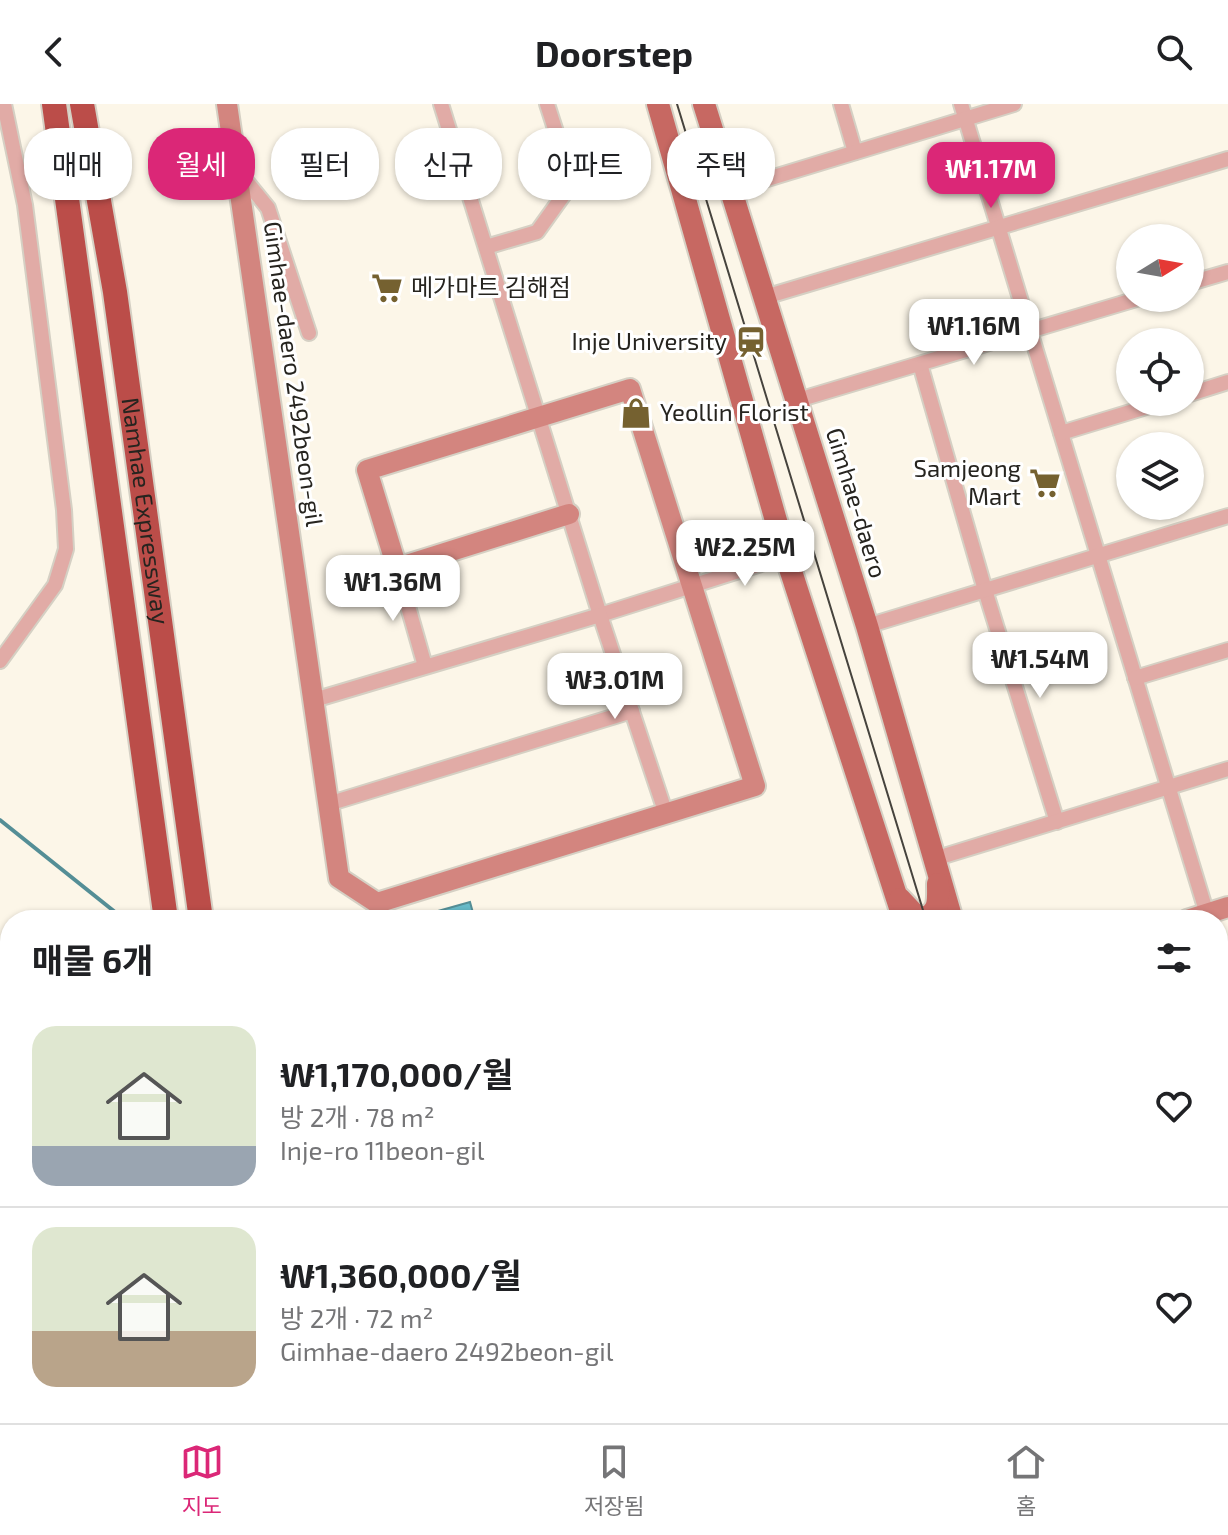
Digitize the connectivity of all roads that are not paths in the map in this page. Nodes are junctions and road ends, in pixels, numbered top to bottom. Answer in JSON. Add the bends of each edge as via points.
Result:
{"nodes":[{"id":1,"x":4,"y":104,"type":"edge"},
{"id":2,"x":54,"y":104,"type":"edge"},
{"id":3,"x":82,"y":104,"type":"edge"},
{"id":4,"x":95,"y":104,"type":"edge"},
{"id":5,"x":227,"y":104,"type":"edge"},
{"id":6,"x":441,"y":104,"type":"edge"},
{"id":7,"x":547,"y":104,"type":"edge"},
{"id":8,"x":658,"y":104,"type":"edge"},
{"id":9,"x":704,"y":104,"type":"edge"},
{"id":10,"x":841,"y":104,"type":"edge"},
{"id":11,"x":1014,"y":104,"type":"edge"},
{"id":12,"x":963,"y":111,"type":"edge"},
{"id":13,"x":231,"y":128,"type":"edge"},
{"id":14,"x":712,"y":128,"type":"edge"},
{"id":15,"x":855,"y":152,"type":"junction"},
{"id":16,"x":1228,"y":159,"type":"edge"},
{"id":17,"x":775,"y":177,"type":"edge"},
{"id":18,"x":255,"y":192,"type":"edge"},
{"id":19,"x":241,"y":200,"type":"edge"},
{"id":20,"x":734,"y":200,"type":"edge"},
{"id":21,"x":998,"y":228,"type":"junction"},
{"id":22,"x":486,"y":247,"type":"junction"},
{"id":23,"x":1228,"y":272,"type":"edge"},
{"id":24,"x":1204,"y":279,"type":"edge"},
{"id":25,"x":115,"y":292,"type":"junction"},
{"id":26,"x":765,"y":297,"type":"junction"},
{"id":27,"x":1116,"y":305,"type":"edge"},
{"id":28,"x":1030,"y":331,"type":"junction"},
{"id":29,"x":309,"y":333,"type":"dead end"},
{"id":30,"x":920,"y":364,"type":"junction"},
{"id":31,"x":1228,"y":382,"type":"edge"},
{"id":32,"x":1204,"y":390,"type":"edge"},
{"id":33,"x":798,"y":400,"type":"junction"},
{"id":34,"x":1117,"y":416,"type":"edge"},
{"id":35,"x":539,"y":417,"type":"junction"},
{"id":36,"x":1061,"y":433,"type":"junction"},
{"id":37,"x":569,"y":514,"type":"junction"},
{"id":38,"x":1228,"y":516,"type":"edge"},
{"id":39,"x":786,"y":556,"type":"junction"},
{"id":40,"x":1098,"y":556,"type":"junction"},
{"id":41,"x":397,"y":568,"type":"junction"},
{"id":42,"x":693,"y":585,"type":"junction"},
{"id":43,"x":985,"y":590,"type":"junction"},
{"id":44,"x":600,"y":615,"type":"junction"},
{"id":45,"x":867,"y":626,"type":"junction"},
{"id":46,"x":1228,"y":650,"type":"edge"},
{"id":47,"x":0,"y":661,"type":"edge"},
{"id":48,"x":425,"y":666,"type":"junction"},
{"id":49,"x":1135,"y":678,"type":"junction"},
{"id":50,"x":314,"y":700,"type":"junction"},
{"id":51,"x":632,"y":711,"type":"junction"},
{"id":52,"x":1228,"y":769,"type":"edge"},
{"id":53,"x":1169,"y":788,"type":"junction"},
{"id":54,"x":328,"y":804,"type":"junction"},
{"id":55,"x":666,"y":814,"type":"junction"},
{"id":56,"x":1057,"y":822,"type":"junction"},
{"id":57,"x":935,"y":864,"type":"junction"},
{"id":58,"x":887,"y":865,"type":"junction"},
{"id":59,"x":897,"y":895,"type":"junction"},
{"id":60,"x":165,"y":910,"type":"edge"},
{"id":61,"x":200,"y":910,"type":"edge"},
{"id":62,"x":894,"y":910,"type":"edge"},
{"id":63,"x":901,"y":910,"type":"edge"},
{"id":64,"x":911,"y":910,"type":"edge"},
{"id":65,"x":936,"y":910,"type":"edge"},
{"id":66,"x":949,"y":910,"type":"edge"},
{"id":67,"x":1206,"y":910,"type":"edge"}],
"edges":[{"from":1,"to":47,"type":"street","via":[[25,205],[66,549],[55,585]]},
{"from":2,"to":60,"type":"highway","name":"Namhae Expressway"},
{"from":3,"to":25,"type":"highway","name":"Namhae Expressway"},
{"from":4,"to":25,"type":"highway"},
{"from":5,"to":13,"type":"street","name":"Gimhae-daero 2492beon-gil"},
{"from":6,"to":22,"type":"street"},
{"from":7,"to":22,"type":"street","via":[[570,186],[537,232]]},
{"from":8,"to":39,"type":"main road"},
{"from":9,"to":14,"type":"main road","name":"Gimhae-daero"},
{"from":10,"to":15,"type":"street"},
{"from":11,"to":12,"type":"street"},
{"from":12,"to":15,"type":"street"},
{"from":12,"to":21,"type":"street"},
{"from":15,"to":17,"type":"street"},
{"from":16,"to":21,"type":"street"},
{"from":18,"to":29,"type":"street","via":[[268,208]]},
{"from":19,"to":50,"type":"street","name":"Gimhae-daero 2492beon-gil"},
{"from":20,"to":26,"type":"main road","name":"Gimhae-daero"},
{"from":21,"to":26,"type":"street"},
{"from":21,"to":28,"type":"street"},
{"from":22,"to":35,"type":"street"},
{"from":23,"to":24,"type":"street"},
{"from":25,"to":61,"type":"highway","name":"Namhae Expressway"},
{"from":26,"to":33,"type":"main road","name":"Gimhae-daero"},
{"from":27,"to":28,"type":"street"},
{"from":28,"to":30,"type":"street"},
{"from":28,"to":36,"type":"street"},
{"from":30,"to":33,"type":"street"},
{"from":30,"to":43,"type":"street"},
{"from":31,"to":32,"type":"street"},
{"from":33,"to":45,"type":"main road","name":"Gimhae-daero"},
{"from":34,"to":36,"type":"street"},
{"from":35,"to":37,"type":"street"},
{"from":35,"to":41,"type":"street","name":"Gimhae-daero 2492beon-gil","via":[[367,470]]},
{"from":35,"to":42,"type":"street","name":"Gimhae-daero 2492beon-gil","via":[[630,389]]},
{"from":36,"to":40,"type":"street"},
{"from":37,"to":41,"type":"street"},
{"from":37,"to":44,"type":"street"},
{"from":38,"to":40,"type":"street"},
{"from":39,"to":42,"type":"street"},
{"from":39,"to":58,"type":"main road"},
{"from":40,"to":43,"type":"street"},
{"from":40,"to":49,"type":"street"},
{"from":41,"to":48,"type":"street","name":"Gimhae-daero 2492beon-gil"},
{"from":42,"to":44,"type":"street"},
{"from":42,"to":55,"type":"street","name":"Gimhae-daero 2492beon-gil","via":[[755,786]]},
{"from":43,"to":45,"type":"street"},
{"from":43,"to":56,"type":"street"},
{"from":44,"to":48,"type":"street"},
{"from":44,"to":51,"type":"street"},
{"from":45,"to":57,"type":"main road","name":"Gimhae-daero"},
{"from":46,"to":49,"type":"street"},
{"from":48,"to":50,"type":"street"},
{"from":49,"to":53,"type":"street"},
{"from":50,"to":54,"type":"street","name":"Gimhae-daero 2492beon-gil"},
{"from":51,"to":54,"type":"street"},
{"from":51,"to":55,"type":"street"},
{"from":52,"to":53,"type":"street"},
{"from":53,"to":56,"type":"street"},
{"from":53,"to":67,"type":"street"},
{"from":54,"to":55,"type":"street","name":"Gimhae-daero 2492beon-gil","via":[[339,878],[377,903]]},
{"from":56,"to":57,"type":"street"},
{"from":57,"to":65,"type":"main road"},
{"from":57,"to":66,"type":"main road","name":"Gimhae-daero"},
{"from":58,"to":59,"type":"main road"},
{"from":58,"to":62,"type":"main road"},
{"from":59,"to":63,"type":"main road"},
{"from":59,"to":64,"type":"main road"}]}
